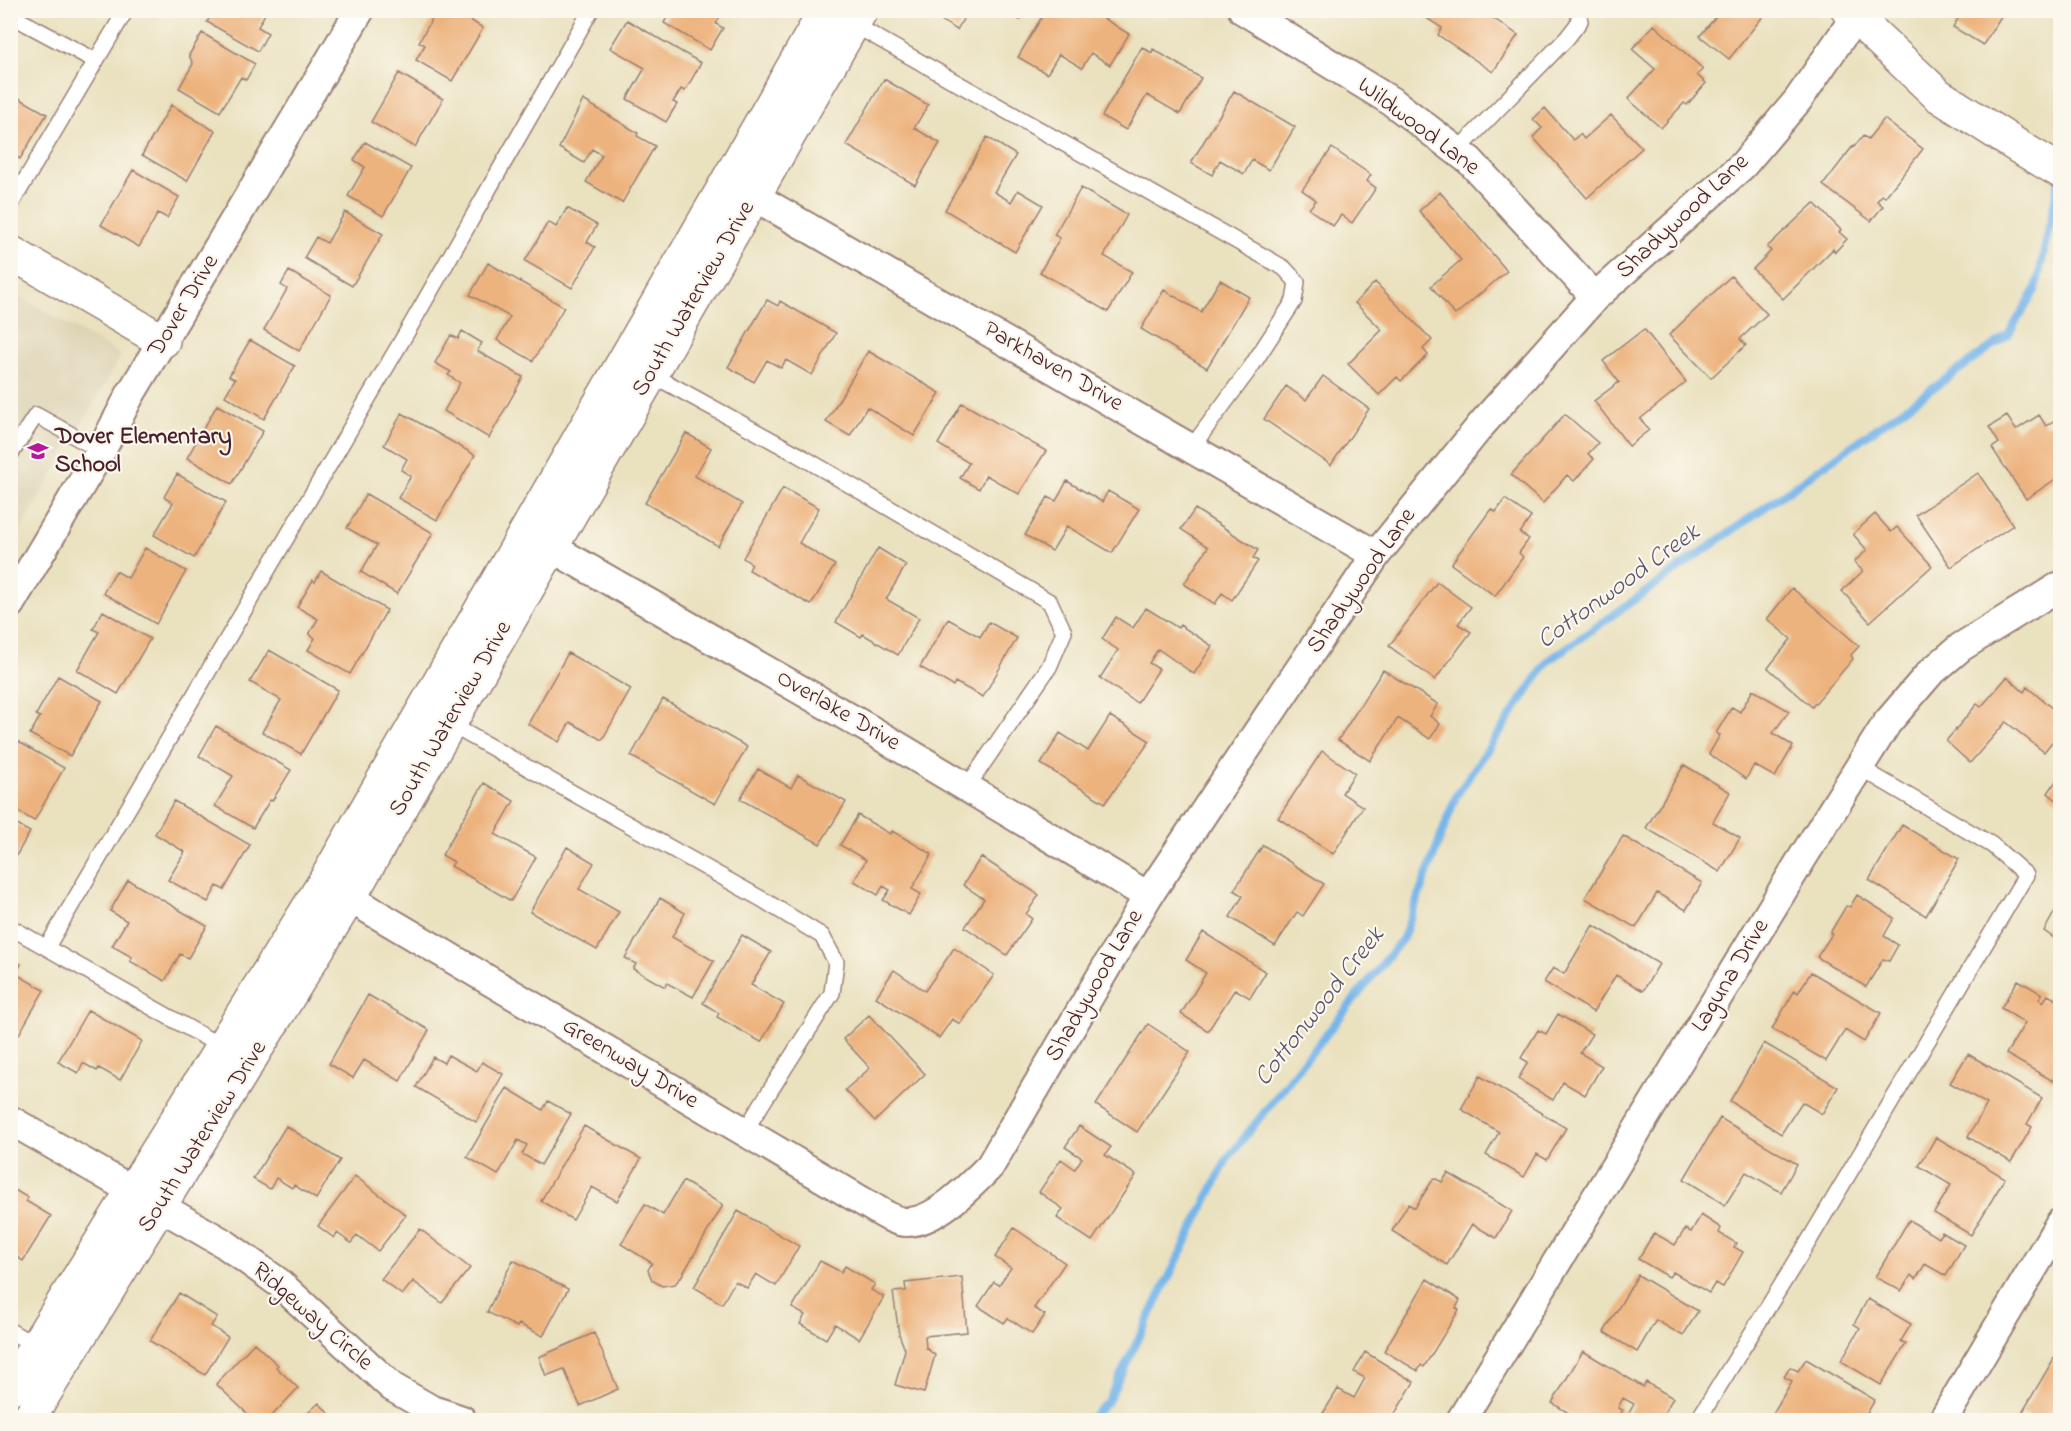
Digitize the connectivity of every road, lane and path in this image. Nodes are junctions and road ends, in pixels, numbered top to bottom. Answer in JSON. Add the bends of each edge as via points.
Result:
{"nodes":[{"id":1,"x":126,"y":10,"type":"edge"},
{"id":2,"x":360,"y":10,"type":"edge"},
{"id":3,"x":591,"y":10,"type":"edge"},
{"id":4,"x":1243,"y":10,"type":"edge"},
{"id":5,"x":1578,"y":10,"type":"edge"},
{"id":6,"x":1854,"y":13,"type":"edge"},
{"id":7,"x":10,"y":15,"type":"edge"},
{"id":8,"x":847,"y":15,"type":"edge"},
{"id":9,"x":96,"y":61,"type":"junction"},
{"id":10,"x":1457,"y":151,"type":"junction"},
{"id":11,"x":2061,"y":171,"type":"edge"},
{"id":12,"x":741,"y":189,"type":"junction"},
{"id":13,"x":10,"y":206,"type":"edge"},
{"id":14,"x":10,"y":252,"type":"edge"},
{"id":15,"x":1595,"y":297,"type":"junction"},
{"id":16,"x":163,"y":341,"type":"junction"},
{"id":17,"x":651,"y":374,"type":"junction"},
{"id":18,"x":1192,"y":447,"type":"junction"},
{"id":19,"x":101,"y":451,"type":"junction"},
{"id":20,"x":10,"y":455,"type":"edge"},
{"id":21,"x":537,"y":540,"type":"junction"},
{"id":22,"x":1376,"y":555,"type":"junction"},
{"id":23,"x":2058,"y":592,"type":"edge"},
{"id":24,"x":10,"y":604,"type":"edge"},
{"id":25,"x":448,"y":723,"type":"junction"},
{"id":26,"x":1859,"y":767,"type":"junction"},
{"id":27,"x":967,"y":787,"type":"junction"},
{"id":28,"x":336,"y":890,"type":"junction"},
{"id":29,"x":1148,"y":896,"type":"junction"},
{"id":30,"x":10,"y":927,"type":"edge"},
{"id":31,"x":47,"y":948,"type":"junction"},
{"id":32,"x":222,"y":1047,"type":"junction"},
{"id":33,"x":10,"y":1120,"type":"edge"},
{"id":34,"x":744,"y":1132,"type":"junction"},
{"id":35,"x":147,"y":1198,"type":"junction"},
{"id":36,"x":939,"y":1209,"type":"joint"},
{"id":37,"x":2061,"y":1223,"type":"edge"},
{"id":38,"x":23,"y":1338,"type":"edge"},
{"id":39,"x":10,"y":1388,"type":"edge"},
{"id":40,"x":28,"y":1420,"type":"edge"},
{"id":41,"x":462,"y":1420,"type":"edge"},
{"id":42,"x":1461,"y":1420,"type":"edge"},
{"id":43,"x":1698,"y":1420,"type":"edge"},
{"id":44,"x":1943,"y":1420,"type":"edge"}],
"edges":[{"from":1,"to":9,"type":"lane"},
{"from":2,"to":16,"type":"street","name":"Dover Drive"},
{"from":3,"to":31,"type":"lane"},
{"from":4,"to":10,"type":"street","name":"Wildwood Lane","via":[[1395,103]]},
{"from":5,"to":10,"type":"lane","via":[[1580,21],[1567,38]]},
{"from":6,"to":11,"type":"street","via":[[1938,95]]},
{"from":6,"to":15,"type":"street","name":"Shadywood Lane","via":[[1798,100],[1743,165]]},
{"from":7,"to":9,"type":"lane"},
{"from":8,"to":12,"type":"street","name":"South Waterview Drive"},
{"from":8,"to":18,"type":"lane","via":[[1284,268],[1297,282],[1294,301]]},
{"from":9,"to":13,"type":"lane"},
{"from":10,"to":15,"type":"street","name":"Wildwood Lane"},
{"from":12,"to":17,"type":"street","name":"South Waterview Drive"},
{"from":12,"to":18,"type":"street","name":"Parkhaven Drive"},
{"from":12,"to":21,"type":"street","name":"South Waterview Drive"},
{"from":14,"to":16,"type":"street"},
{"from":15,"to":22,"type":"street","name":"Shadywood Lane","via":[[1482,424]]},
{"from":16,"to":19,"type":"street","name":"Dover Drive"},
{"from":17,"to":21,"type":"street","name":"South Waterview Drive"},
{"from":17,"to":27,"type":"lane","via":[[1050,602],[1064,632],[1049,667]]},
{"from":18,"to":22,"type":"street","name":"Parkhaven Drive"},
{"from":19,"to":20,"type":"lane","via":[[36,415]]},
{"from":19,"to":24,"type":"street","name":"Dover Drive"},
{"from":21,"to":25,"type":"street","name":"South Waterview Drive"},
{"from":21,"to":27,"type":"street","name":"Overlake Drive"},
{"from":21,"to":28,"type":"street","name":"South Waterview Drive"},
{"from":22,"to":29,"type":"street","name":"Shadywood Lane"},
{"from":23,"to":26,"type":"street","name":"Laguna Drive","via":[[1961,646],[1929,674],[1887,723]]},
{"from":25,"to":28,"type":"street","name":"South Waterview Drive"},
{"from":25,"to":34,"type":"lane","via":[[822,936],[836,962],[832,993]]},
{"from":26,"to":42,"type":"street","name":"Laguna Drive"},
{"from":26,"to":43,"type":"lane","via":[[1992,845],[2026,875]]},
{"from":27,"to":29,"type":"street","name":"Overlake Drive"},
{"from":28,"to":32,"type":"street","name":"South Waterview Drive"},
{"from":28,"to":34,"type":"street","name":"Greenway Drive"},
{"from":28,"to":35,"type":"street","name":"South Waterview Drive"},
{"from":29,"to":36,"type":"street","name":"Shadywood Lane","via":[[990,1166]]},
{"from":30,"to":31,"type":"lane"},
{"from":31,"to":32,"type":"lane"},
{"from":32,"to":35,"type":"street","name":"South Waterview Drive"},
{"from":33,"to":35,"type":"street","name":"Ridgeway Circle"},
{"from":34,"to":36,"type":"street","name":"Greenway Drive","via":[[904,1222],[923,1220]]},
{"from":35,"to":38,"type":"street","name":"South Waterview Drive"},
{"from":35,"to":40,"type":"street","name":"South Waterview Drive"},
{"from":35,"to":41,"type":"street","name":"Ridgeway Circle","via":[[225,1244],[278,1282],[392,1387],[432,1410]]},
{"from":37,"to":44,"type":"street"},
{"from":38,"to":39,"type":"street","name":"South Waterview Drive"}]}
